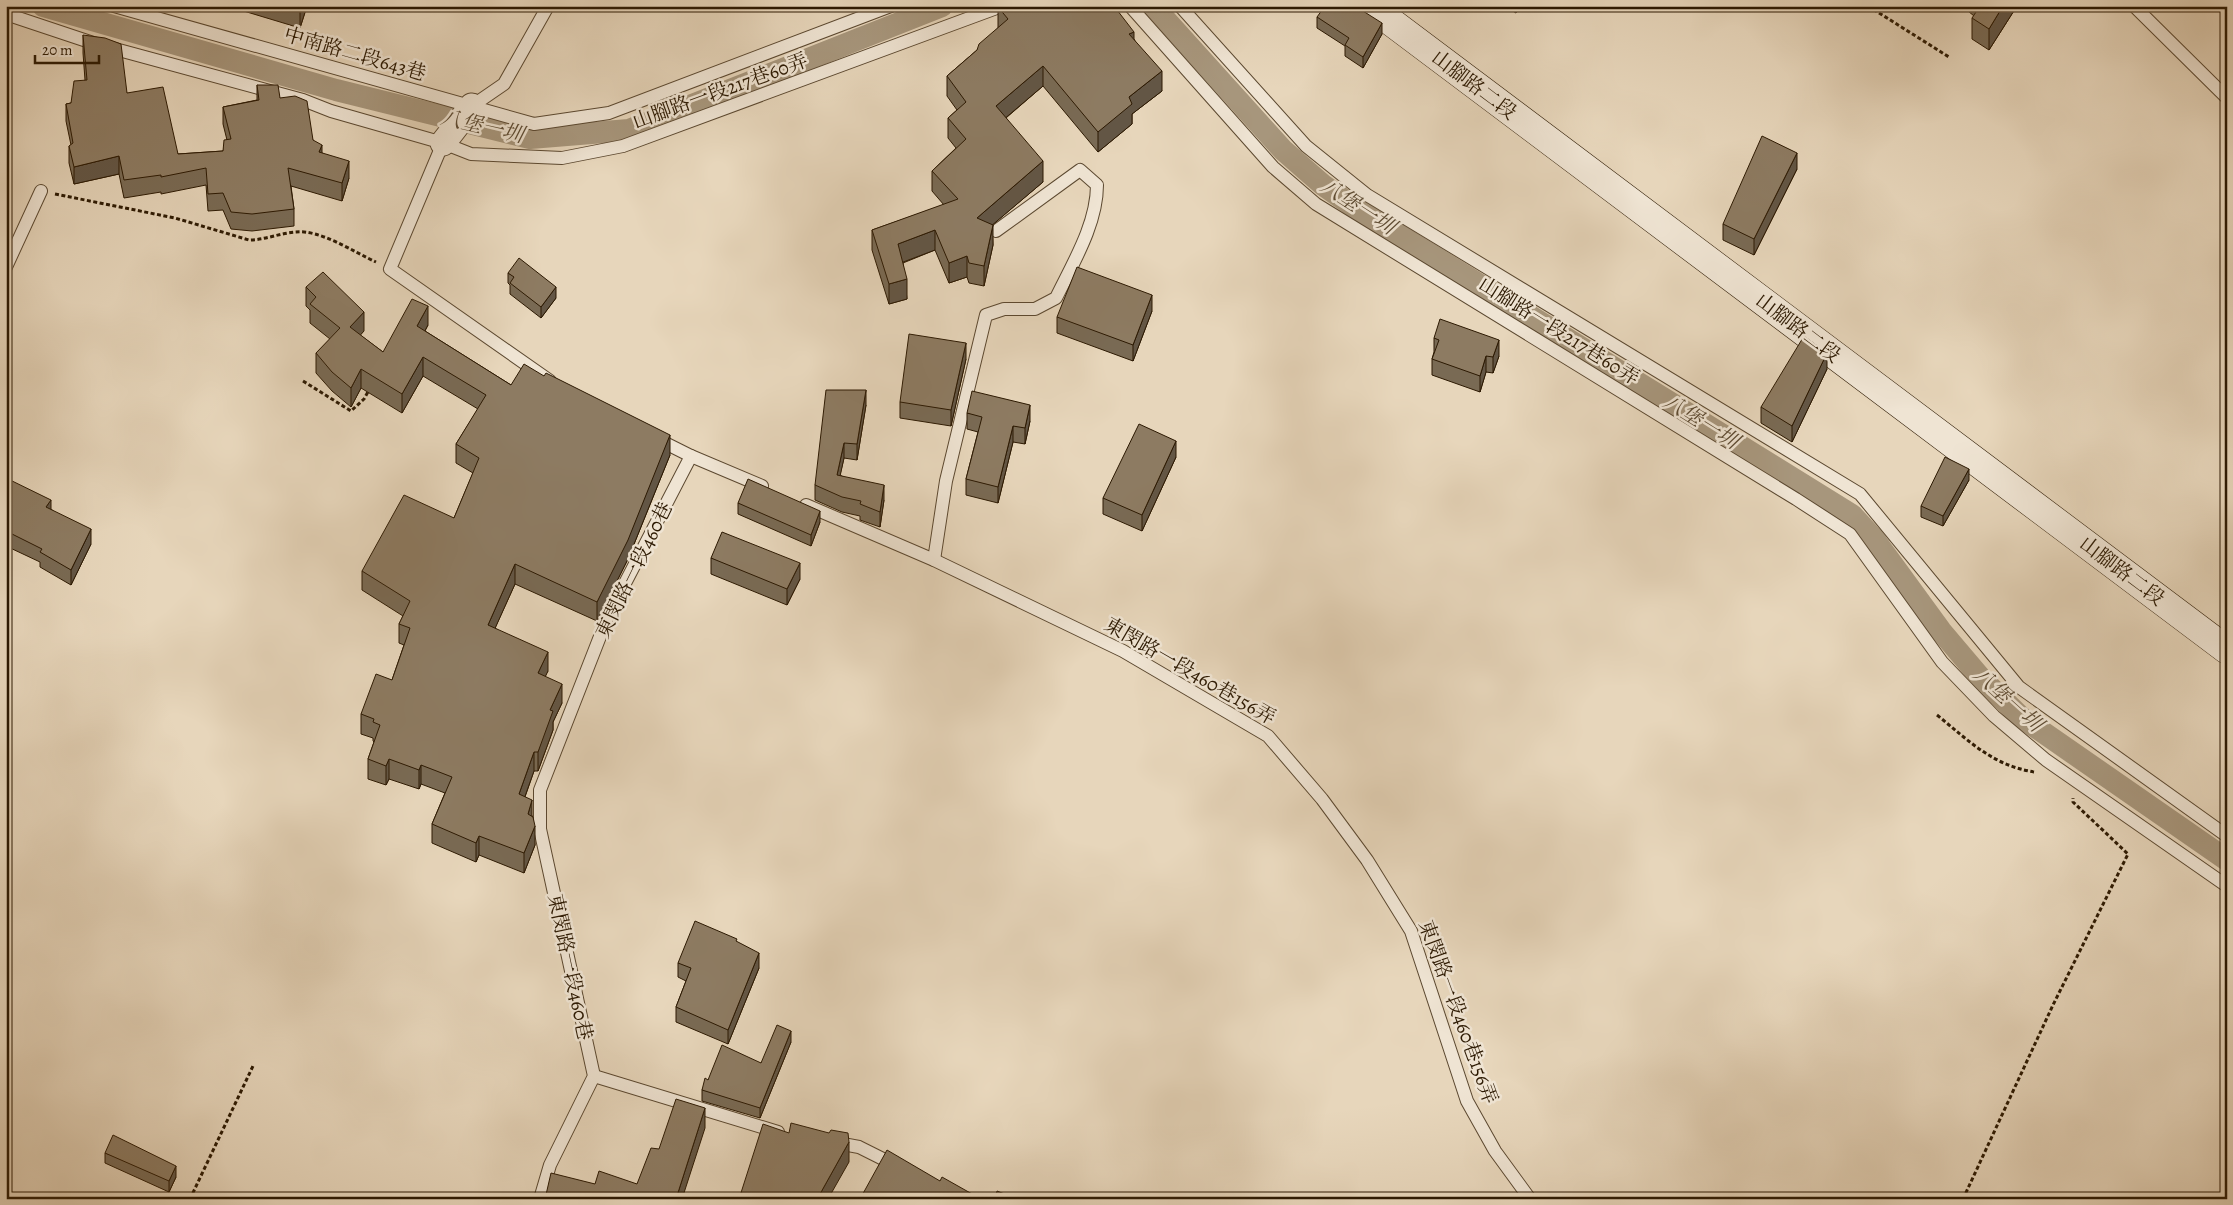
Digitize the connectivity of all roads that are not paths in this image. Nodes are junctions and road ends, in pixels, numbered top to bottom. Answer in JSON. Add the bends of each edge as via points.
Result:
{"nodes":[{"id":1,"x":114,"y":6,"type":"edge"},
{"id":2,"x":548,"y":6,"type":"edge"},
{"id":3,"x":891,"y":6,"type":"edge"},
{"id":4,"x":1002,"y":6,"type":"edge"},
{"id":5,"x":1130,"y":6,"type":"edge"},
{"id":6,"x":1180,"y":6,"type":"edge"},
{"id":7,"x":1370,"y":6,"type":"edge"},
{"id":8,"x":2134,"y":6,"type":"edge"},
{"id":9,"x":6,"y":14,"type":"edge"},
{"id":10,"x":2227,"y":98,"type":"edge"},
{"id":11,"x":472,"y":106,"type":"junction"},
{"id":12,"x":442,"y":143,"type":"junction"},
{"id":13,"x":41,"y":191,"type":"road end"},
{"id":14,"x":996,"y":231,"type":"dead end"},
{"id":15,"x":6,"y":267,"type":"edge"},
{"id":16,"x":563,"y":390,"type":"edge"},
{"id":17,"x":640,"y":430,"type":"edge"},
{"id":18,"x":691,"y":456,"type":"junction"},
{"id":19,"x":772,"y":490,"type":"edge"},
{"id":20,"x":799,"y":502,"type":"edge"},
{"id":21,"x":934,"y":560,"type":"junction"},
{"id":22,"x":2227,"y":650,"type":"edge"},
{"id":23,"x":2227,"y":836,"type":"edge"},
{"id":24,"x":2227,"y":886,"type":"edge"},
{"id":25,"x":594,"y":1076,"type":"junction"},
{"id":26,"x":794,"y":1135,"type":"edge"},
{"id":27,"x":822,"y":1140,"type":"edge"},
{"id":28,"x":909,"y":1172,"type":"edge"},
{"id":29,"x":540,"y":1199,"type":"edge"},
{"id":30,"x":1530,"y":1199,"type":"edge"}],
"edges":[{"from":1,"to":11,"type":"lane","name":"中南路二段643巷"},
{"from":2,"to":11,"type":"lane","via":[[504,84]]},
{"from":3,"to":11,"type":"lane","name":"中南路二段643巷","via":[[609,113],[534,124]]},
{"from":4,"to":12,"type":"lane","name":"山腳路一段217巷60弄","via":[[623,146],[562,158],[471,154]]},
{"from":5,"to":24,"type":"lane","name":"山腳路一段217巷60弄","via":[[1273,167],[1316,204],[1850,534],[1942,662],[1994,716],[2046,760]]},
{"from":6,"to":23,"type":"lane","via":[[1306,146],[1367,195],[1860,494],[2019,687]]},
{"from":7,"to":22,"type":"main road","name":"山腳路二段"},
{"from":8,"to":10,"type":"lane"},
{"from":9,"to":12,"type":"lane","name":"山腳路一段217巷60弄","via":[[93,43],[303,100]]},
{"from":11,"to":12,"type":"street"},
{"from":12,"to":16,"type":"lane","via":[[390,269]]},
{"from":13,"to":15,"type":"lane"},
{"from":14,"to":21,"type":"lane","via":[[1080,170],[1097,184],[1097,200],[1090,223],[1056,298],[1034,309],[1004,309],[986,315],[946,481]]},
{"from":17,"to":18,"type":"lane"},
{"from":18,"to":19,"type":"lane"},
{"from":18,"to":25,"type":"lane","name":"東閔路一段460巷","via":[[608,616],[540,790],[540,829]]},
{"from":20,"to":21,"type":"lane","name":"東閔路一段460巷156弄"},
{"from":21,"to":30,"type":"lane","name":"東閔路一段460巷156弄","via":[[1123,651],[1268,736],[1322,799],[1367,860],[1410,931],[1468,1101],[1495,1151]]},
{"from":25,"to":26,"type":"lane"},
{"from":25,"to":29,"type":"lane","via":[[550,1165]]},
{"from":27,"to":28,"type":"lane","via":[[859,1147]]}]}
